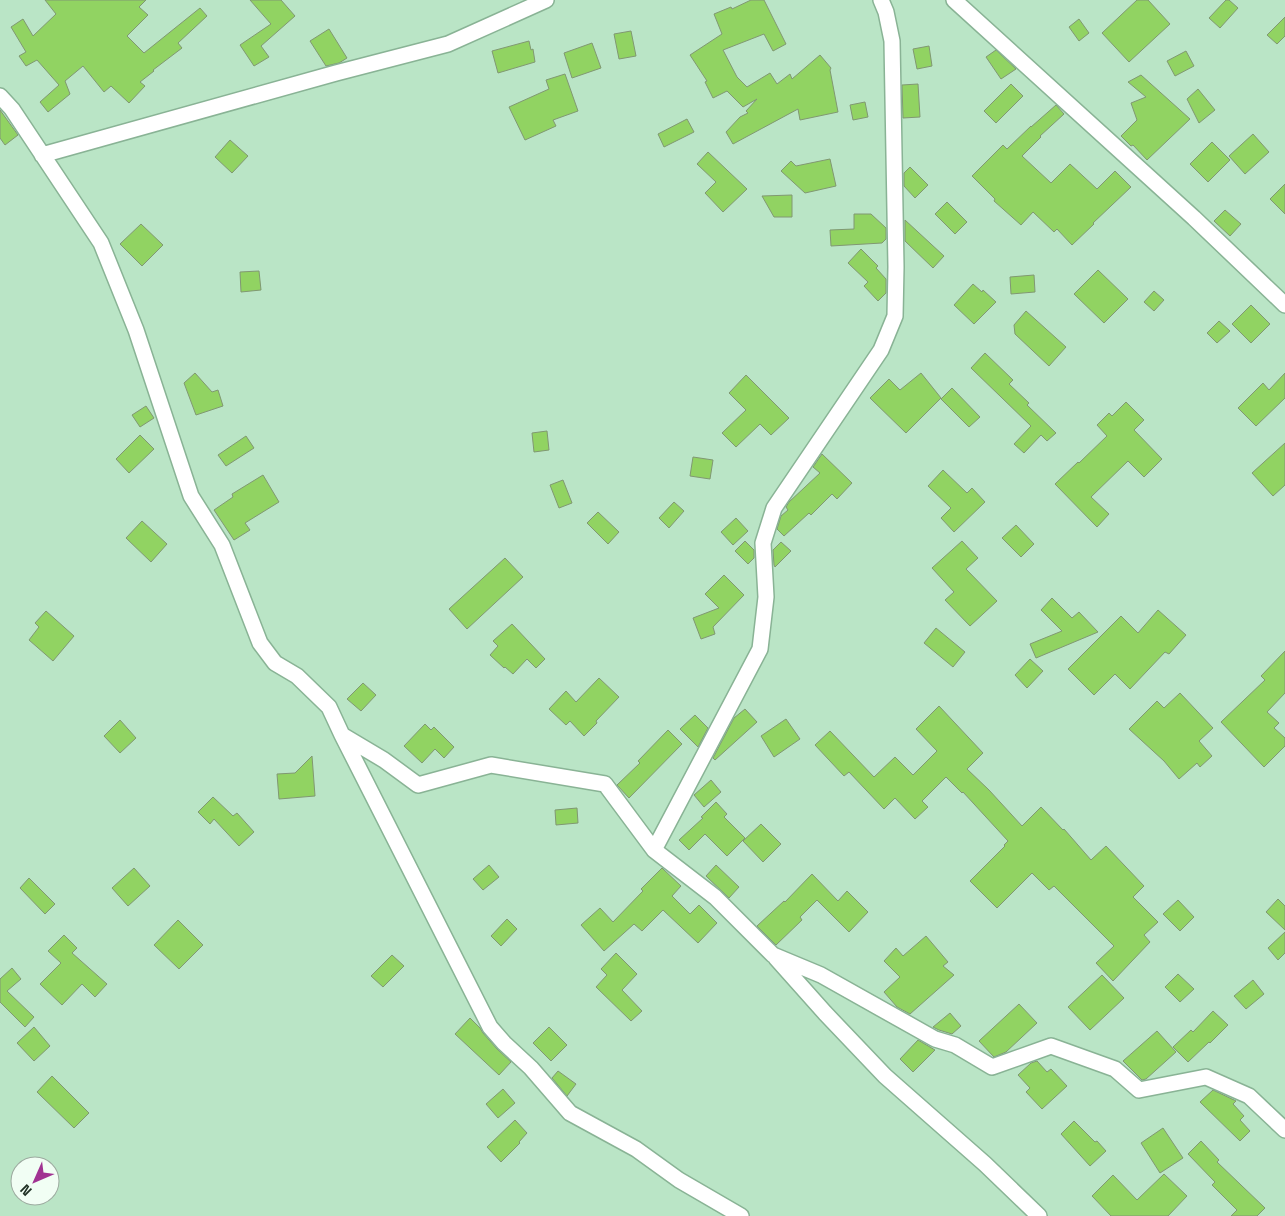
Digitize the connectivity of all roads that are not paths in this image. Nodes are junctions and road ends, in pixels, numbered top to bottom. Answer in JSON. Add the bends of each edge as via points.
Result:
{"nodes":[{"id":1,"x":546,"y":0,"type":"edge"},
{"id":2,"x":881,"y":0,"type":"edge"},
{"id":3,"x":954,"y":0,"type":"edge"},
{"id":4,"x":0,"y":96,"type":"edge"},
{"id":5,"x":42,"y":155,"type":"junction"},
{"id":6,"x":1285,"y":305,"type":"edge"},
{"id":7,"x":342,"y":735,"type":"junction"},
{"id":8,"x":654,"y":850,"type":"junction"},
{"id":9,"x":773,"y":955,"type":"junction"},
{"id":10,"x":1285,"y":1130,"type":"edge"},
{"id":11,"x":741,"y":1216,"type":"edge"},
{"id":12,"x":1039,"y":1216,"type":"edge"}],
"edges":[{"from":1,"to":5,"type":"street","via":[[448,44]]},
{"from":2,"to":8,"type":"street","via":[[892,40],[895,316],[881,350],[774,508],[763,543],[766,597],[760,649]]},
{"from":3,"to":6,"type":"street"},
{"from":4,"to":5,"type":"street"},
{"from":5,"to":7,"type":"street","via":[[101,244],[136,330],[191,496],[222,545],[260,643],[275,663],[296,676],[329,708]]},
{"from":7,"to":8,"type":"street","via":[[418,784],[491,764],[605,784]]},
{"from":7,"to":11,"type":"street","via":[[490,1027],[570,1114],[636,1149],[679,1180]]},
{"from":8,"to":9,"type":"street","via":[[714,896]]},
{"from":9,"to":10,"type":"street","via":[[821,975],[992,1067],[1051,1046],[1115,1069],[1139,1090],[1206,1077],[1249,1096]]},
{"from":9,"to":12,"type":"street","via":[[886,1076]]}]}
